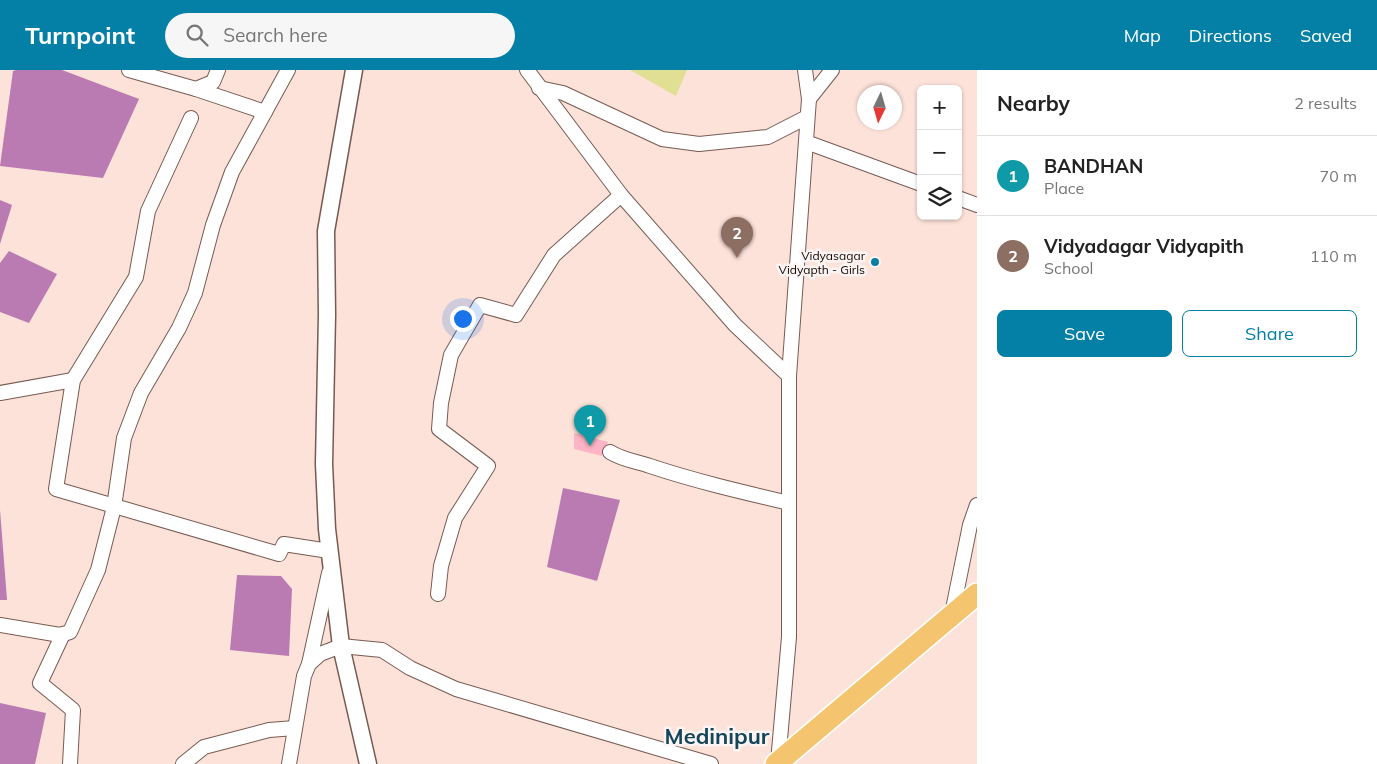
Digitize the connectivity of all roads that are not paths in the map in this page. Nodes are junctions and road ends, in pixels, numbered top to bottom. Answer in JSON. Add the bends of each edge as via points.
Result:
{"nodes":[{"id":1,"x":130,"y":70,"type":"edge"},
{"id":2,"x":218,"y":70,"type":"edge"},
{"id":3,"x":288,"y":70,"type":"edge"},
{"id":4,"x":354,"y":70,"type":"edge"},
{"id":5,"x":527,"y":70,"type":"edge"},
{"id":6,"x":805,"y":70,"type":"edge"},
{"id":7,"x":832,"y":70,"type":"edge"},
{"id":8,"x":196,"y":88,"type":"junction"},
{"id":9,"x":539,"y":88,"type":"junction"},
{"id":10,"x":808,"y":99,"type":"junction"},
{"id":11,"x":265,"y":112,"type":"junction"},
{"id":12,"x":807,"y":117,"type":"junction"},
{"id":13,"x":191,"y":118,"type":"dead end"},
{"id":14,"x":806,"y":142,"type":"junction"},
{"id":15,"x":917,"y":183,"type":"edge"},
{"id":16,"x":621,"y":195,"type":"junction"},
{"id":17,"x":962,"y":199,"type":"edge"},
{"id":18,"x":977,"y":205,"type":"edge"},
{"id":19,"x":789,"y":376,"type":"junction"},
{"id":20,"x":73,"y":380,"type":"junction"},
{"id":21,"x":0,"y":393,"type":"edge"},
{"id":22,"x":610,"y":452,"type":"dead end"},
{"id":23,"x":789,"y":503,"type":"junction"},
{"id":24,"x":977,"y":505,"type":"edge"},
{"id":25,"x":114,"y":507,"type":"junction"},
{"id":26,"x":329,"y":551,"type":"junction"},
{"id":27,"x":332,"y":570,"type":"junction"},
{"id":28,"x":438,"y":594,"type":"dead end"},
{"id":29,"x":977,"y":594,"type":"edge"},
{"id":30,"x":952,"y":614,"type":"junction"},
{"id":31,"x":0,"y":625,"type":"edge"},
{"id":32,"x":63,"y":634,"type":"junction"},
{"id":33,"x":340,"y":646,"type":"junction"},
{"id":34,"x":309,"y":664,"type":"junction"},
{"id":35,"x":296,"y":728,"type":"junction"},
{"id":36,"x":777,"y":763,"type":"edge"},
{"id":37,"x":70,"y":764,"type":"edge"},
{"id":38,"x":183,"y":764,"type":"edge"},
{"id":39,"x":289,"y":764,"type":"edge"},
{"id":40,"x":368,"y":764,"type":"edge"},
{"id":41,"x":710,"y":764,"type":"edge"}],
"edges":[{"from":1,"to":8,"type":"street"},
{"from":2,"to":8,"type":"street","via":[[213,82]]},
{"from":3,"to":11,"type":"street"},
{"from":4,"to":26,"type":"street","via":[[326,231],[324,464]]},
{"from":5,"to":9,"type":"street"},
{"from":6,"to":10,"type":"street"},
{"from":7,"to":10,"type":"street"},
{"from":8,"to":11,"type":"street"},
{"from":9,"to":12,"type":"street","via":[[563,93],[662,139],[690,143],[768,137]]},
{"from":9,"to":16,"type":"street"},
{"from":10,"to":12,"type":"street"},
{"from":11,"to":25,"type":"street","via":[[232,172],[213,225],[195,293],[179,328],[140,393],[124,438]]},
{"from":12,"to":14,"type":"street"},
{"from":13,"to":20,"type":"street","via":[[148,211],[136,277]]},
{"from":14,"to":15,"type":"street"},
{"from":14,"to":19,"type":"street"},
{"from":16,"to":19,"type":"street","via":[[735,325]]},
{"from":16,"to":28,"type":"street","via":[[554,256],[516,315],[480,305],[451,355],[439,429],[488,466],[455,518],[441,566]]},
{"from":17,"to":18,"type":"street"},
{"from":19,"to":23,"type":"street"},
{"from":20,"to":21,"type":"street"},
{"from":20,"to":25,"type":"street","via":[[56,489]]},
{"from":22,"to":23,"type":"street","via":[[624,460],[686,478]]},
{"from":23,"to":36,"type":"street","via":[[789,637]]},
{"from":24,"to":30,"type":"street"},
{"from":25,"to":26,"type":"street","via":[[279,554],[284,544]]},
{"from":25,"to":32,"type":"street","via":[[98,570],[70,632]]},
{"from":26,"to":27,"type":"street"},
{"from":27,"to":33,"type":"street"},
{"from":27,"to":34,"type":"street","via":[[328,573]]},
{"from":29,"to":30,"type":"main road"},
{"from":30,"to":36,"type":"main road"},
{"from":31,"to":32,"type":"street"},
{"from":32,"to":37,"type":"street","via":[[40,683],[73,710]]},
{"from":33,"to":34,"type":"street","via":[[320,654]]},
{"from":33,"to":40,"type":"street"},
{"from":33,"to":41,"type":"street","via":[[382,650],[410,668],[456,690]]},
{"from":34,"to":35,"type":"street","via":[[304,676]]},
{"from":35,"to":38,"type":"street","via":[[259,732],[204,747]]},
{"from":35,"to":39,"type":"street"}]}
